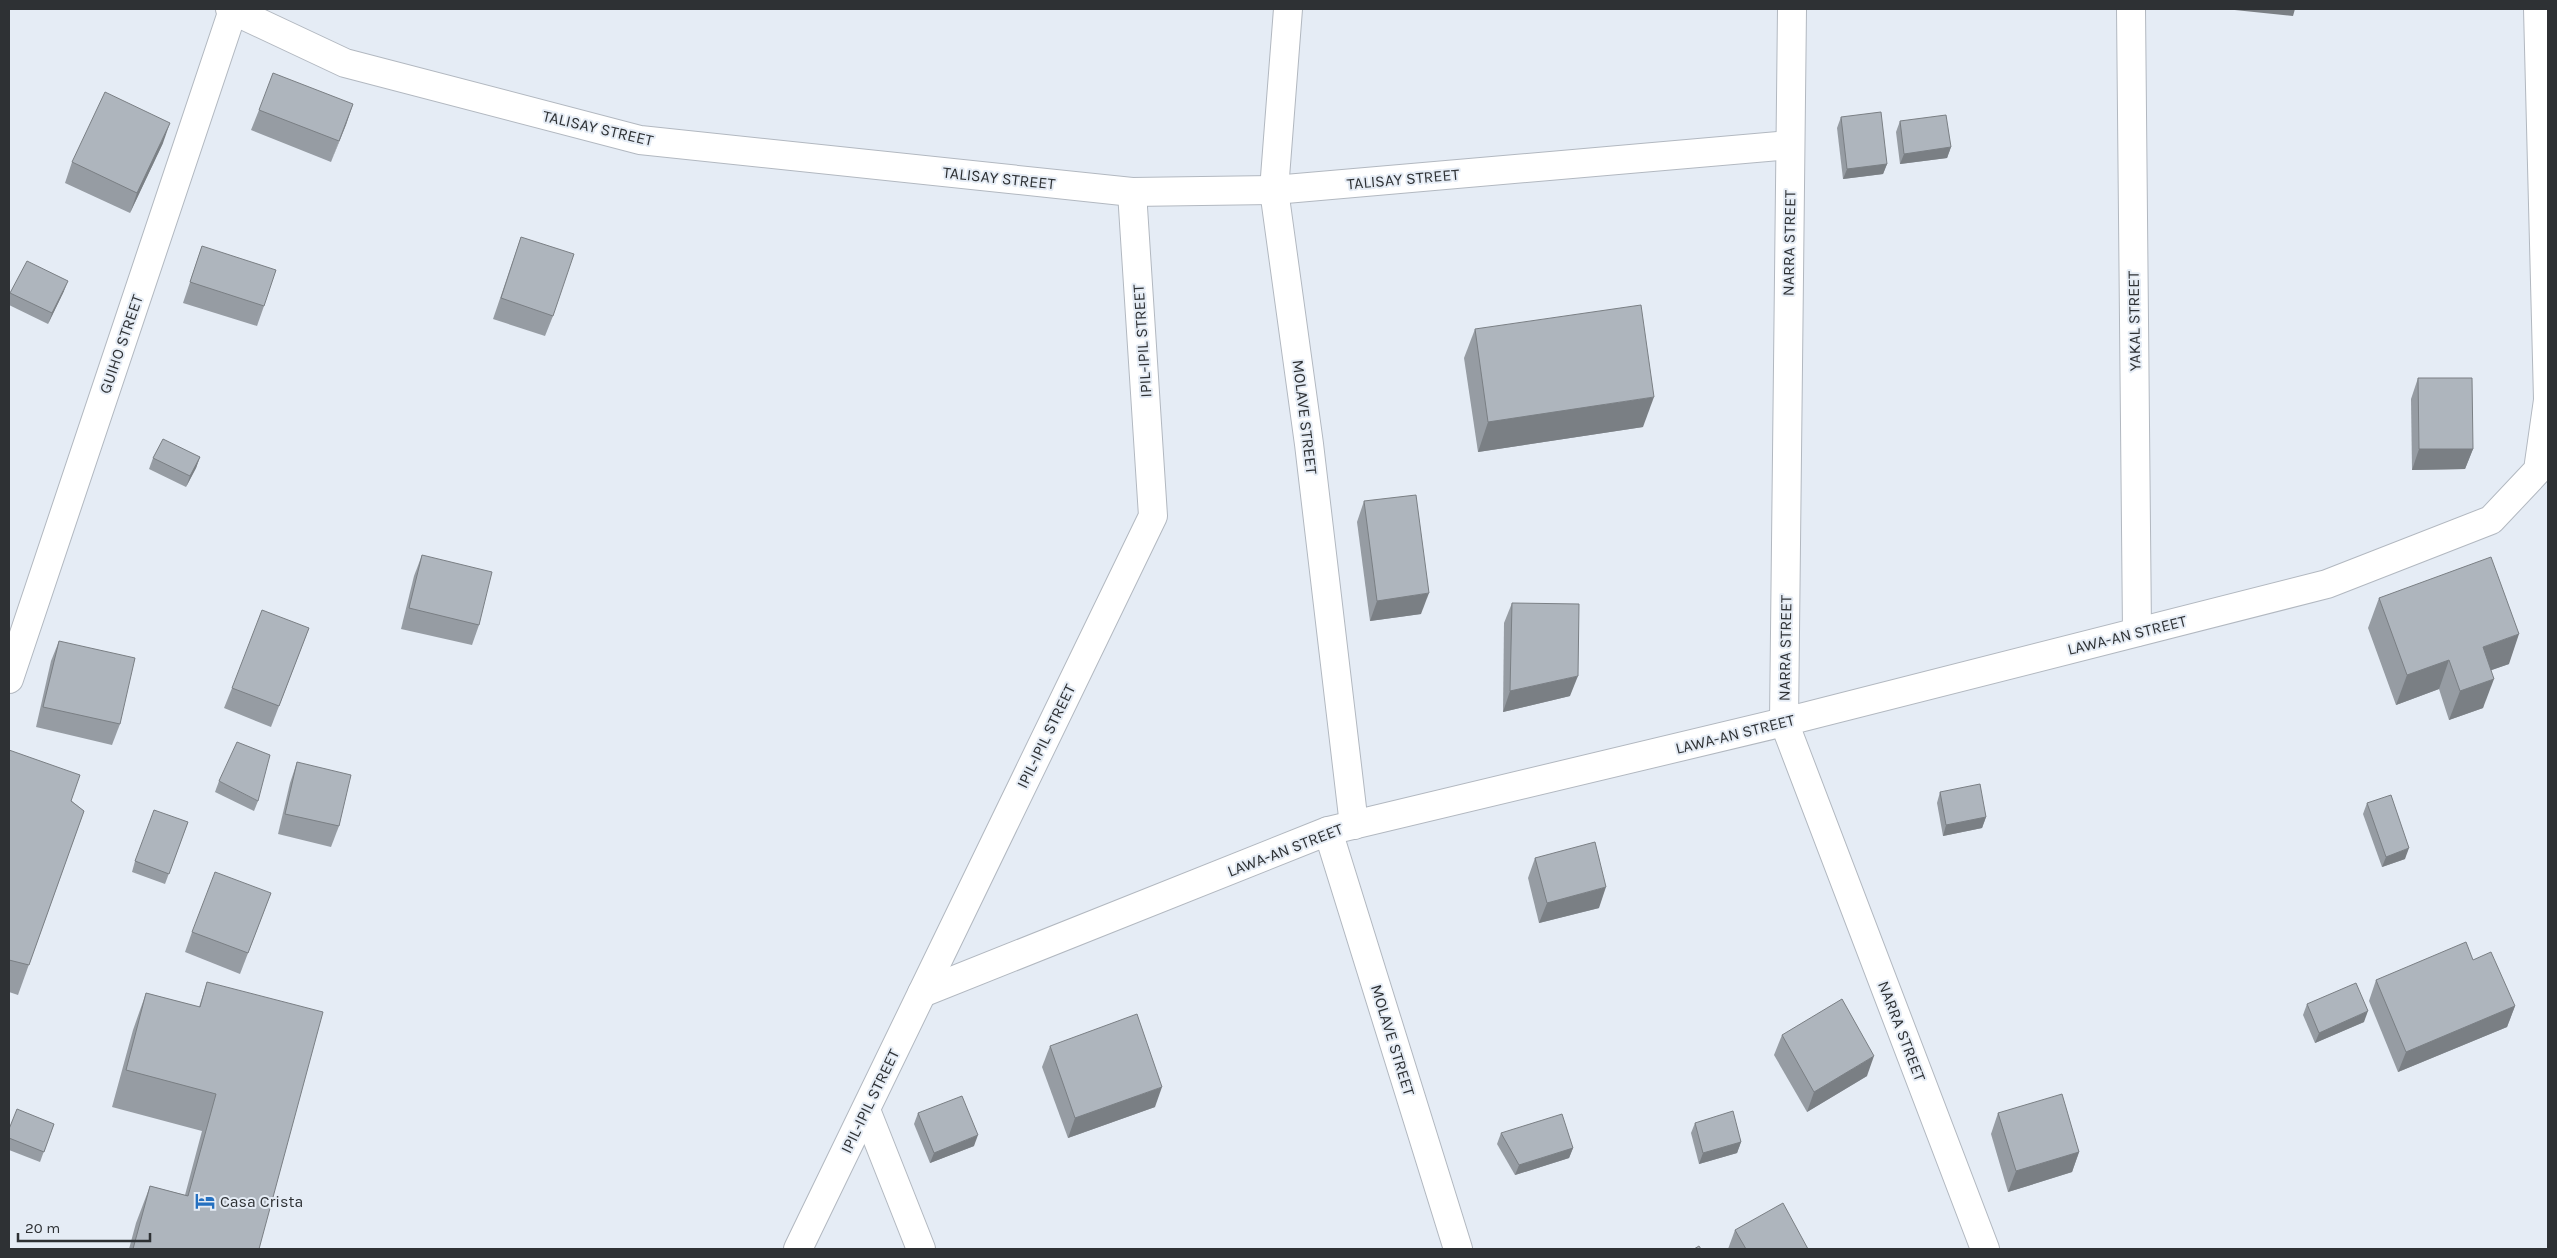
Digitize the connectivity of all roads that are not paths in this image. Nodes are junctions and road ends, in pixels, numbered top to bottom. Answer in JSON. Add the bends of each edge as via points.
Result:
{"nodes":[{"id":1,"x":1288,"y":9,"type":"edge"},
{"id":2,"x":1792,"y":9,"type":"edge"},
{"id":3,"x":2131,"y":9,"type":"edge"},
{"id":4,"x":2538,"y":9,"type":"edge"},
{"id":5,"x":232,"y":10,"type":"edge"},
{"id":6,"x":1790,"y":145,"type":"junction"},
{"id":7,"x":1274,"y":190,"type":"junction"},
{"id":8,"x":1132,"y":192,"type":"junction"},
{"id":9,"x":2548,"y":400,"type":"edge"},
{"id":10,"x":2137,"y":632,"type":"junction"},
{"id":11,"x":9,"y":679,"type":"edge"},
{"id":12,"x":1784,"y":722,"type":"junction"},
{"id":13,"x":1341,"y":828,"type":"junction"},
{"id":14,"x":922,"y":993,"type":"junction"},
{"id":15,"x":866,"y":1110,"type":"junction"},
{"id":16,"x":798,"y":1249,"type":"edge"},
{"id":17,"x":921,"y":1249,"type":"edge"},
{"id":18,"x":1458,"y":1249,"type":"edge"},
{"id":19,"x":1986,"y":1249,"type":"edge"}],
"edges":[{"from":1,"to":7,"type":"street","name":"MOLAVE STREET"},
{"from":2,"to":6,"type":"street","name":"NARRA STREET"},
{"from":3,"to":10,"type":"street","name":"YAKAL STREET"},
{"from":4,"to":9,"type":"street"},
{"from":5,"to":8,"type":"street","name":"TALISAY STREET","via":[[345,63],[640,140]]},
{"from":5,"to":11,"type":"street","name":"GUIHO STREET"},
{"from":6,"to":7,"type":"street","name":"TALISAY STREET"},
{"from":6,"to":12,"type":"street","name":"NARRA STREET"},
{"from":7,"to":8,"type":"street","name":"TALISAY STREET"},
{"from":7,"to":13,"type":"street","name":"MOLAVE STREET","via":[[1308,444]]},
{"from":8,"to":14,"type":"street","name":"IPIL-IPIL STREET","via":[[1153,516]]},
{"from":9,"to":10,"type":"street","name":"LAWA-AN STREET","via":[[2538,470],[2490,520],[2327,584]]},
{"from":10,"to":12,"type":"street","name":"LAWA-AN STREET"},
{"from":12,"to":13,"type":"street","name":"LAWA-AN STREET"},
{"from":12,"to":19,"type":"street","name":"NARRA STREET"},
{"from":13,"to":14,"type":"street","name":"LAWA-AN STREET"},
{"from":13,"to":18,"type":"street","name":"MOLAVE STREET"},
{"from":14,"to":15,"type":"street","name":"IPIL-IPIL STREET"},
{"from":15,"to":16,"type":"street","name":"IPIL-IPIL STREET"},
{"from":15,"to":17,"type":"street"}]}
